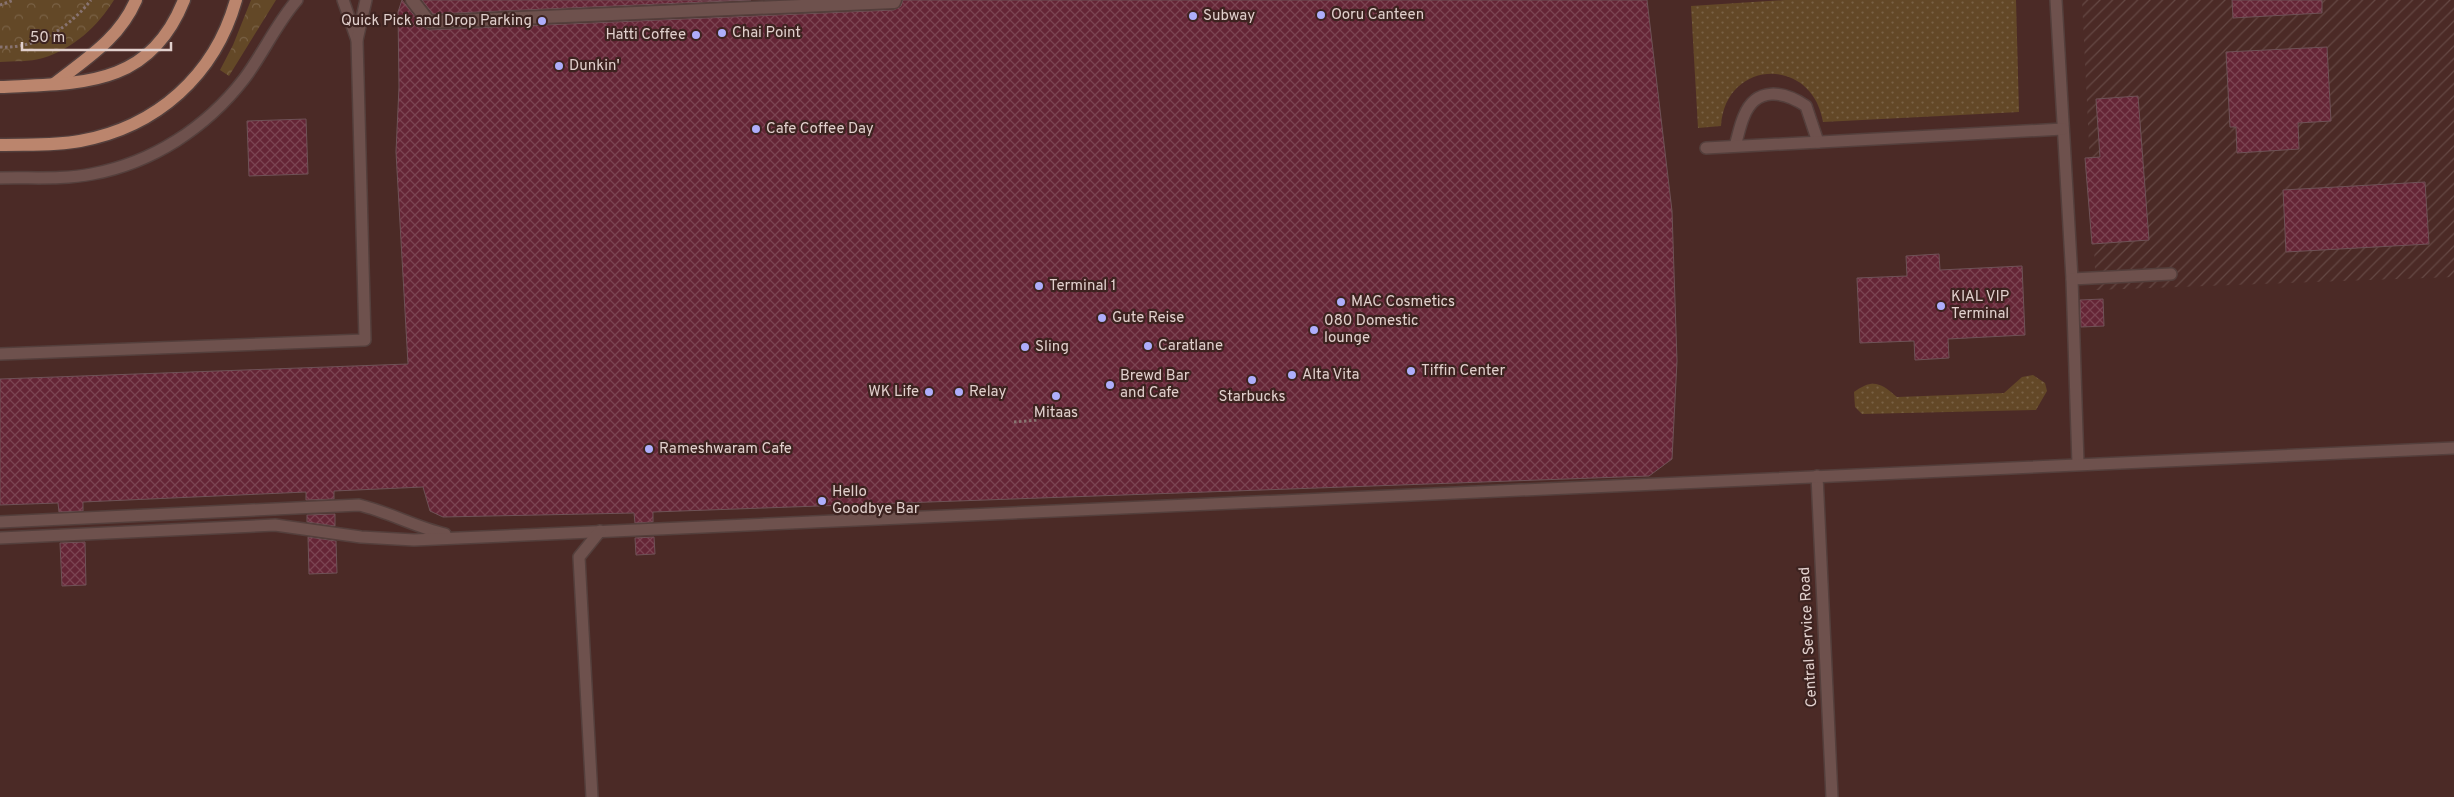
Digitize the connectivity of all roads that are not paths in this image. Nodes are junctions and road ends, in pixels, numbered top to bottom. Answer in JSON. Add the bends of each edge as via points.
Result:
{"nodes":[{"id":1,"x":136,"y":0,"type":"edge"},
{"id":2,"x":184,"y":0,"type":"edge"},
{"id":3,"x":236,"y":0,"type":"edge"},
{"id":4,"x":297,"y":0,"type":"edge"},
{"id":5,"x":343,"y":0,"type":"edge"},
{"id":6,"x":366,"y":0,"type":"edge"},
{"id":7,"x":412,"y":0,"type":"edge"},
{"id":8,"x":895,"y":0,"type":"edge"},
{"id":9,"x":2056,"y":0,"type":"edge"},
{"id":10,"x":356,"y":40,"type":"junction"},
{"id":11,"x":54,"y":84,"type":"junction"},
{"id":12,"x":0,"y":87,"type":"edge"},
{"id":13,"x":2064,"y":129,"type":"junction"},
{"id":14,"x":1818,"y":142,"type":"junction"},
{"id":15,"x":0,"y":145,"type":"edge"},
{"id":16,"x":1736,"y":146,"type":"junction"},
{"id":17,"x":1706,"y":148,"type":"dead end"},
{"id":18,"x":0,"y":178,"type":"edge"},
{"id":19,"x":2171,"y":274,"type":"dead end"},
{"id":20,"x":2072,"y":279,"type":"junction"},
{"id":21,"x":0,"y":354,"type":"edge"},
{"id":22,"x":2454,"y":448,"type":"edge"},
{"id":23,"x":2078,"y":464,"type":"junction"},
{"id":24,"x":1816,"y":476,"type":"junction"},
{"id":25,"x":0,"y":522,"type":"edge"},
{"id":26,"x":600,"y":531,"type":"junction"},
{"id":27,"x":462,"y":537,"type":"junction"},
{"id":28,"x":0,"y":538,"type":"edge"},
{"id":29,"x":592,"y":797,"type":"edge"},
{"id":30,"x":1832,"y":797,"type":"edge"}],
"edges":[{"from":1,"to":11,"type":"main road","via":[[125,23],[106,44]]},
{"from":2,"to":11,"type":"main road","via":[[159,42],[130,66],[93,81]]},
{"from":3,"to":15,"type":"main road","via":[[222,38],[196,78],[160,109],[134,125],[99,137],[56,143]]},
{"from":4,"to":18,"type":"lane","via":[[242,82],[209,116],[176,141],[136,162],[90,175]]},
{"from":5,"to":10,"type":"lane"},
{"from":6,"to":10,"type":"lane"},
{"from":7,"to":8,"type":"main road","via":[[429,22]]},
{"from":9,"to":13,"type":"lane"},
{"from":10,"to":21,"type":"lane","via":[[366,340]]},
{"from":11,"to":12,"type":"main road"},
{"from":13,"to":14,"type":"lane"},
{"from":13,"to":20,"type":"lane"},
{"from":14,"to":16,"type":"lane"},
{"from":14,"to":16,"type":"lane","via":[[1806,106],[1782,94],[1766,93],[1744,114]]},
{"from":16,"to":17,"type":"lane"},
{"from":19,"to":20,"type":"lane"},
{"from":20,"to":23,"type":"lane"},
{"from":22,"to":23,"type":"lane"},
{"from":23,"to":24,"type":"lane"},
{"from":24,"to":26,"type":"lane"},
{"from":24,"to":30,"type":"lane","name":"Central Service Road"},
{"from":25,"to":27,"type":"lane","via":[[359,505],[382,510],[420,528]]},
{"from":26,"to":27,"type":"lane"},
{"from":26,"to":29,"type":"lane","via":[[579,556]]},
{"from":27,"to":28,"type":"lane","via":[[414,540],[361,537],[275,525]]}]}
